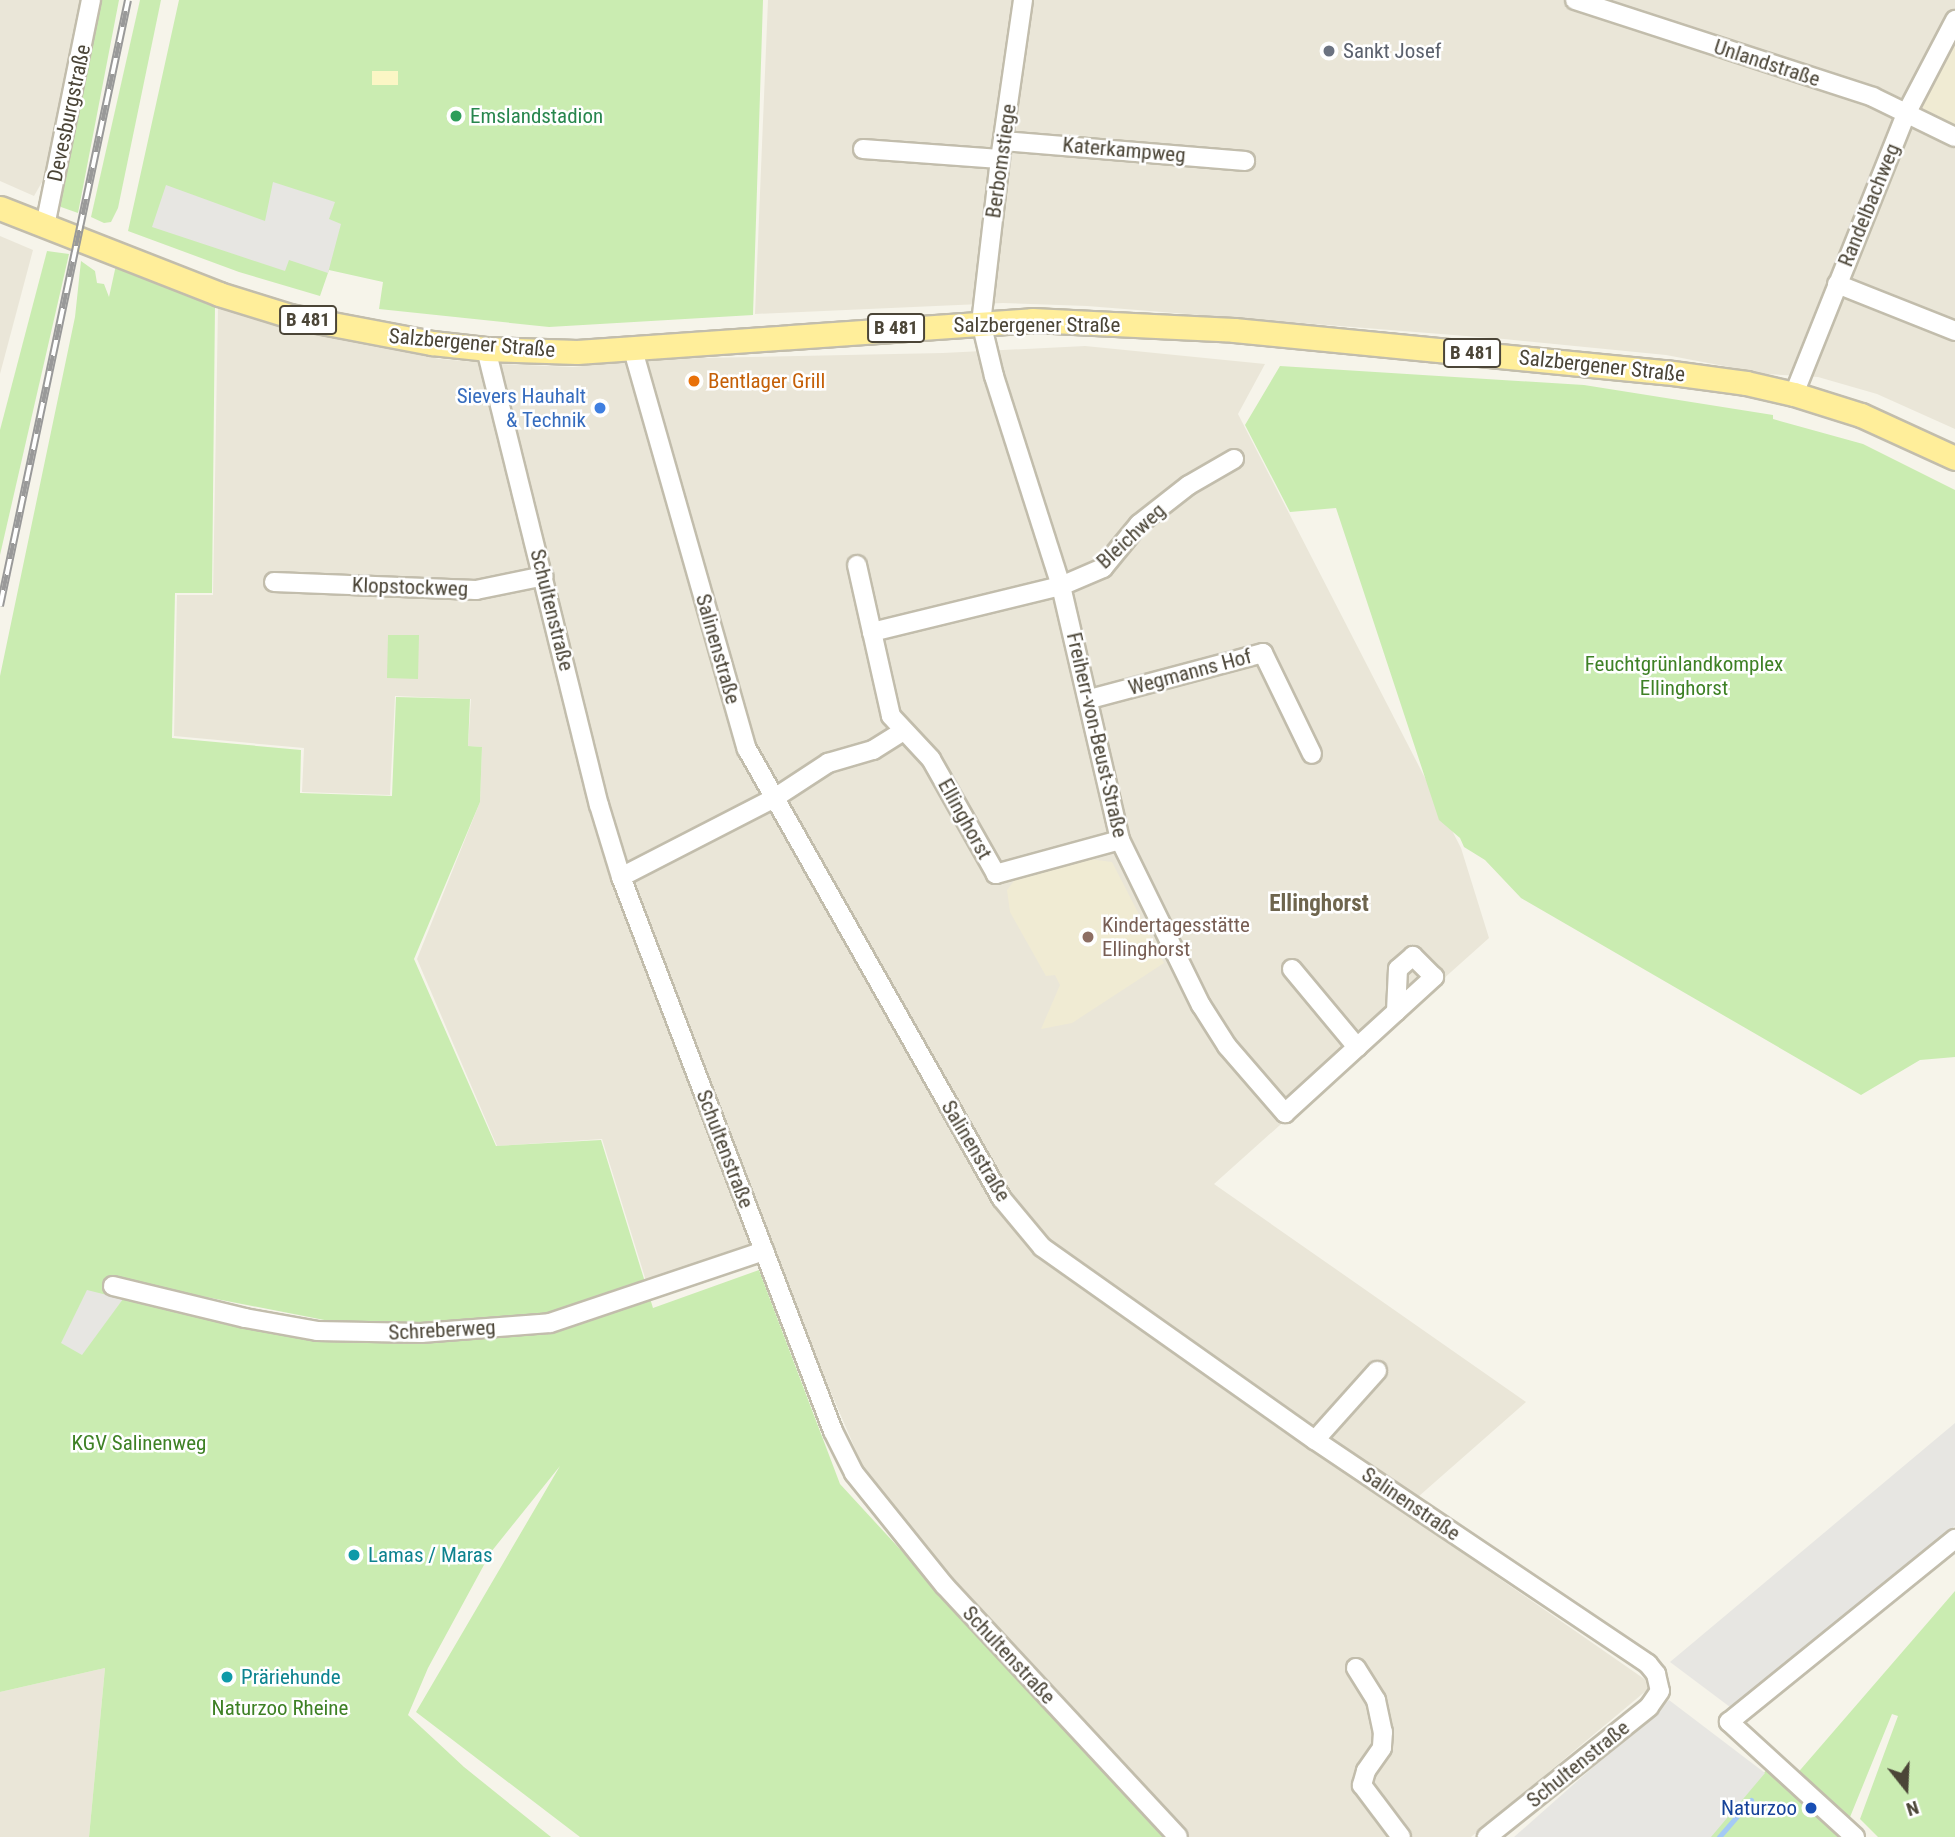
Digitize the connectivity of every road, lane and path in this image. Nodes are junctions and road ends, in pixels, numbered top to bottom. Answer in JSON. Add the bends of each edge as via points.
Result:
{"nodes":[{"id":1,"x":91,"y":0,"type":"edge"},
{"id":2,"x":1023,"y":0,"type":"edge"},
{"id":3,"x":1575,"y":0,"type":"edge"},
{"id":4,"x":1955,"y":20,"type":"edge"},
{"id":5,"x":1907,"y":112,"type":"junction"},
{"id":6,"x":1955,"y":138,"type":"edge"},
{"id":7,"x":1003,"y":141,"type":"junction"},
{"id":8,"x":863,"y":149,"type":"dead end"},
{"id":9,"x":1000,"y":159,"type":"junction"},
{"id":10,"x":1245,"y":161,"type":"dead end"},
{"id":11,"x":0,"y":208,"type":"edge"},
{"id":12,"x":45,"y":226,"type":"junction"},
{"id":13,"x":1837,"y":284,"type":"junction"},
{"id":14,"x":981,"y":322,"type":"junction"},
{"id":15,"x":1955,"y":331,"type":"edge"},
{"id":16,"x":486,"y":349,"type":"junction"},
{"id":17,"x":633,"y":350,"type":"junction"},
{"id":18,"x":1794,"y":394,"type":"junction"},
{"id":19,"x":1955,"y":458,"type":"edge"},
{"id":20,"x":1234,"y":459,"type":"dead end"},
{"id":21,"x":857,"y":565,"type":"dead end"},
{"id":22,"x":544,"y":576,"type":"junction"},
{"id":23,"x":274,"y":582,"type":"dead end"},
{"id":24,"x":1061,"y":586,"type":"junction"},
{"id":25,"x":872,"y":632,"type":"junction"},
{"id":26,"x":1090,"y":699,"type":"junction"},
{"id":27,"x":905,"y":731,"type":"junction"},
{"id":28,"x":1312,"y":754,"type":"dead end"},
{"id":29,"x":773,"y":799,"type":"junction"},
{"id":30,"x":1120,"y":840,"type":"junction"},
{"id":31,"x":621,"y":877,"type":"junction"},
{"id":32,"x":1292,"y":969,"type":"dead end"},
{"id":33,"x":1396,"y":1012,"type":"dead end"},
{"id":34,"x":1357,"y":1046,"type":"junction"},
{"id":35,"x":764,"y":1251,"type":"junction"},
{"id":36,"x":113,"y":1286,"type":"dead end"},
{"id":37,"x":1377,"y":1371,"type":"dead end"},
{"id":38,"x":1315,"y":1440,"type":"junction"},
{"id":39,"x":1955,"y":1539,"type":"edge"},
{"id":40,"x":1356,"y":1668,"type":"dead end"},
{"id":41,"x":1661,"y":1685,"type":"joint"},
{"id":42,"x":1178,"y":1837,"type":"edge"},
{"id":43,"x":1401,"y":1837,"type":"edge"},
{"id":44,"x":1488,"y":1837,"type":"edge"},
{"id":45,"x":1855,"y":1837,"type":"edge"}],
"edges":[{"from":1,"to":12,"type":"street","name":"Devesburgstraße"},
{"from":2,"to":7,"type":"street","name":"Berbomstiege"},
{"from":3,"to":5,"type":"street","name":"Unlandstraße"},
{"from":4,"to":5,"type":"street","name":"Randelbachweg"},
{"from":5,"to":6,"type":"street","name":"Unlandstraße"},
{"from":5,"to":13,"type":"street","name":"Randelbachweg"},
{"from":7,"to":9,"type":"street","name":"Berbomstiege"},
{"from":7,"to":10,"type":"street","name":"Katerkampweg"},
{"from":8,"to":9,"type":"street"},
{"from":9,"to":14,"type":"street","name":"Berbomstiege"},
{"from":11,"to":12,"type":"main road","name":"Salzbergener Straße","number":"B 481"},
{"from":12,"to":16,"type":"main road","name":"Salzbergener Straße","number":"B 481","via":[[219,294],[290,316]]},
{"from":13,"to":15,"type":"street"},
{"from":13,"to":18,"type":"street","name":"Randelbachweg"},
{"from":14,"to":17,"type":"main road","name":"Salzbergener Straße","number":"B 481"},
{"from":14,"to":18,"type":"main road","name":"Salzbergener Straße","number":"B 481","via":[[1234,330],[1665,372]]},
{"from":14,"to":24,"type":"street","name":"Freiherr-von-Beust-Straße"},
{"from":16,"to":17,"type":"main road","name":"Salzbergener Straße","number":"B 481"},
{"from":16,"to":22,"type":"street","name":"Schultenstraße"},
{"from":17,"to":29,"type":"street","name":"Salinenstraße","via":[[747,749]]},
{"from":18,"to":19,"type":"main road","name":"Salzbergener Straße","number":"B 481","via":[[1861,415]]},
{"from":20,"to":24,"type":"street","name":"Bleichweg","via":[[1189,485],[1139,524],[1103,568]]},
{"from":21,"to":25,"type":"street","name":"Ellinghorst"},
{"from":22,"to":23,"type":"street","name":"Klopstockweg","via":[[476,590]]},
{"from":22,"to":31,"type":"street","name":"Schultenstraße"},
{"from":24,"to":25,"type":"street"},
{"from":24,"to":26,"type":"street","name":"Freiherr-von-Beust-Straße"},
{"from":25,"to":27,"type":"street","name":"Ellinghorst","via":[[891,716]]},
{"from":26,"to":28,"type":"street","name":"Wegmanns Hof","via":[[1263,653]]},
{"from":26,"to":30,"type":"street","name":"Freiherr-von-Beust-Straße"},
{"from":27,"to":29,"type":"street","via":[[873,750],[828,763]]},
{"from":27,"to":30,"type":"street","name":"Ellinghorst","via":[[931,760],[996,874]]},
{"from":29,"to":31,"type":"street"},
{"from":29,"to":38,"type":"street","name":"Salinenstraße","via":[[1002,1199],[1042,1247]]},
{"from":30,"to":34,"type":"street","name":"Freiherr-von-Beust-Straße","via":[[1201,1005],[1227,1046],[1285,1113]]},
{"from":31,"to":35,"type":"street","name":"Schultenstraße"},
{"from":32,"to":34,"type":"street"},
{"from":33,"to":34,"type":"street"},
{"from":35,"to":36,"type":"street","name":"Schreberweg","via":[[550,1323],[421,1333],[317,1331]]},
{"from":35,"to":42,"type":"street","name":"Schultenstraße","via":[[833,1431],[854,1473],[945,1586]]},
{"from":37,"to":38,"type":"street"},
{"from":38,"to":41,"type":"street","name":"Salinenstraße","via":[[1648,1664]]},
{"from":39,"to":45,"type":"street","via":[[1730,1722]]},
{"from":40,"to":43,"type":"street","via":[[1376,1700],[1383,1732],[1382,1748],[1362,1785]]},
{"from":41,"to":44,"type":"street","name":"Schultenstraße","via":[[1658,1698],[1649,1707]]}]}
